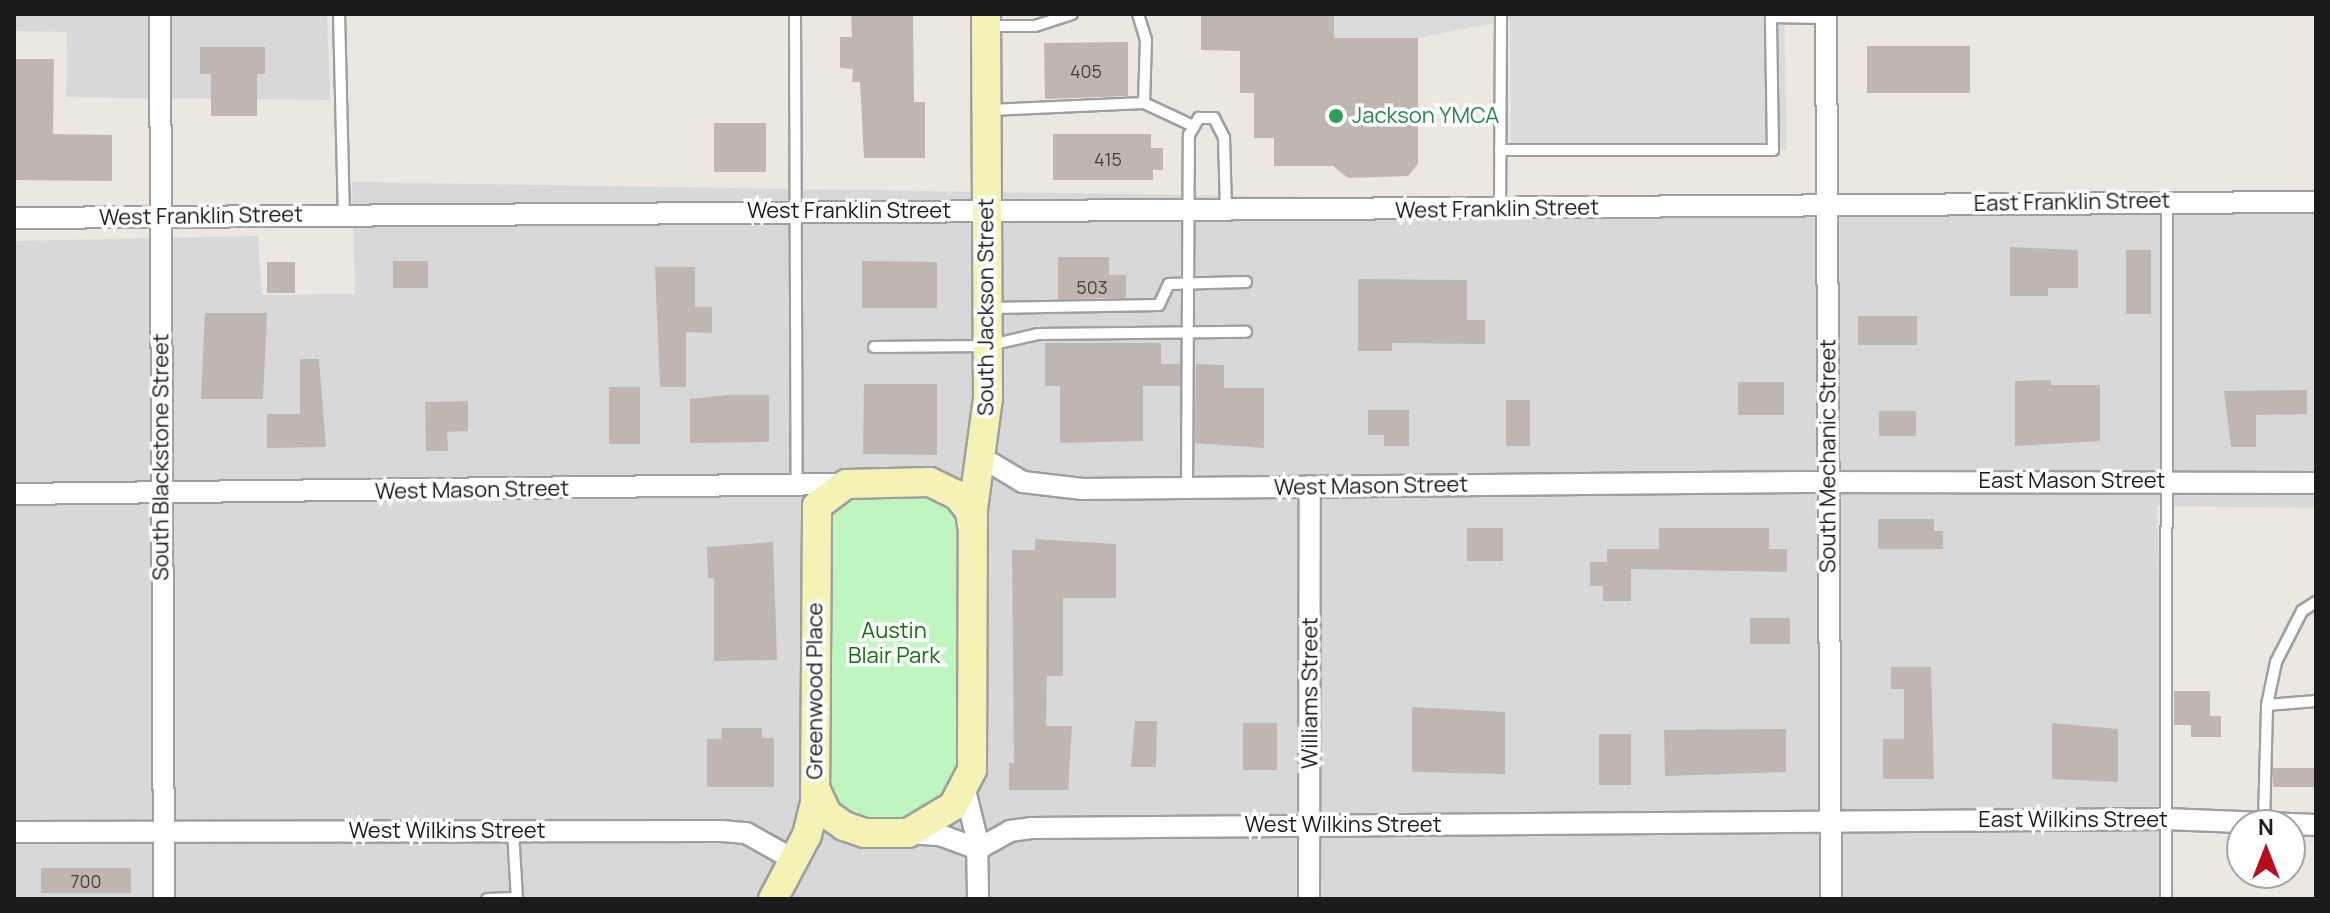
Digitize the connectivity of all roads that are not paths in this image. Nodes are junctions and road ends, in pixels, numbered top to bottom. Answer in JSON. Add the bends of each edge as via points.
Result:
{"nodes":[{"id":1,"x":160,"y":14,"type":"edge"},
{"id":2,"x":339,"y":14,"type":"edge"},
{"id":3,"x":795,"y":14,"type":"edge"},
{"id":4,"x":1072,"y":14,"type":"edge"},
{"id":5,"x":1138,"y":14,"type":"edge"},
{"id":6,"x":1501,"y":14,"type":"edge"},
{"id":7,"x":1771,"y":15,"type":"edge"},
{"id":8,"x":1826,"y":16,"type":"edge"},
{"id":9,"x":986,"y":20,"type":"edge"},
{"id":10,"x":1144,"y":103,"type":"junction"},
{"id":11,"x":986,"y":110,"type":"junction"},
{"id":12,"x":1191,"y":125,"type":"junction"},
{"id":13,"x":1500,"y":150,"type":"junction"},
{"id":14,"x":2167,"y":201,"type":"junction"},
{"id":15,"x":2316,"y":202,"type":"edge"},
{"id":16,"x":1828,"y":205,"type":"junction"},
{"id":17,"x":1500,"y":209,"type":"junction"},
{"id":18,"x":986,"y":211,"type":"junction"},
{"id":19,"x":1190,"y":211,"type":"junction"},
{"id":20,"x":1226,"y":211,"type":"junction"},
{"id":21,"x":797,"y":213,"type":"junction"},
{"id":22,"x":344,"y":214,"type":"junction"},
{"id":23,"x":14,"y":218,"type":"edge"},
{"id":24,"x":161,"y":218,"type":"junction"},
{"id":25,"x":1246,"y":282,"type":"dead end"},
{"id":26,"x":1188,"y":283,"type":"junction"},
{"id":27,"x":986,"y":308,"type":"junction"},
{"id":28,"x":1187,"y":332,"type":"junction"},
{"id":29,"x":1246,"y":332,"type":"dead end"},
{"id":30,"x":986,"y":346,"type":"junction"},
{"id":31,"x":874,"y":347,"type":"dead end"},
{"id":32,"x":981,"y":457,"type":"junction"},
{"id":33,"x":2166,"y":481,"type":"junction"},
{"id":34,"x":930,"y":482,"type":"junction"},
{"id":35,"x":1828,"y":482,"type":"junction"},
{"id":36,"x":2316,"y":483,"type":"edge"},
{"id":37,"x":846,"y":484,"type":"junction"},
{"id":38,"x":1310,"y":486,"type":"junction"},
{"id":39,"x":790,"y":487,"type":"junction"},
{"id":40,"x":1187,"y":488,"type":"junction"},
{"id":41,"x":161,"y":493,"type":"junction"},
{"id":42,"x":14,"y":494,"type":"edge"},
{"id":43,"x":814,"y":517,"type":"junction"},
{"id":44,"x":972,"y":526,"type":"junction"},
{"id":45,"x":2316,"y":602,"type":"edge"},
{"id":46,"x":2316,"y":701,"type":"edge"},
{"id":47,"x":2267,"y":705,"type":"junction"},
{"id":48,"x":815,"y":788,"type":"junction"},
{"id":49,"x":965,"y":790,"type":"junction"},
{"id":50,"x":2264,"y":809,"type":"edge"},
{"id":51,"x":2165,"y":819,"type":"junction"},
{"id":52,"x":1830,"y":821,"type":"junction"},
{"id":53,"x":2226,"y":821,"type":"edge"},
{"id":54,"x":1310,"y":825,"type":"junction"},
{"id":55,"x":513,"y":831,"type":"junction"},
{"id":56,"x":14,"y":832,"type":"edge"},
{"id":57,"x":163,"y":832,"type":"junction"},
{"id":58,"x":864,"y":833,"type":"junction"},
{"id":59,"x":908,"y":833,"type":"junction"},
{"id":60,"x":978,"y":849,"type":"junction"},
{"id":61,"x":796,"y":861,"type":"junction"},
{"id":62,"x":164,"y":899,"type":"edge"},
{"id":63,"x":487,"y":899,"type":"edge"},
{"id":64,"x":517,"y":899,"type":"edge"},
{"id":65,"x":773,"y":899,"type":"edge"},
{"id":66,"x":978,"y":899,"type":"edge"},
{"id":67,"x":1309,"y":899,"type":"edge"},
{"id":68,"x":1831,"y":899,"type":"edge"},
{"id":69,"x":2166,"y":899,"type":"edge"}],
"edges":[{"from":1,"to":24,"type":"street","name":"South Blackstone Street"},
{"from":2,"to":22,"type":"lane"},
{"from":3,"to":21,"type":"lane"},
{"from":4,"to":9,"type":"lane","via":[[1035,26]]},
{"from":5,"to":10,"type":"lane","via":[[1146,40]]},
{"from":6,"to":13,"type":"lane"},
{"from":7,"to":8,"type":"lane"},
{"from":7,"to":13,"type":"lane","via":[[1773,150]]},
{"from":8,"to":16,"type":"street","name":"South Mechanic Street"},
{"from":9,"to":11,"type":"street","name":"South Jackson Street"},
{"from":10,"to":11,"type":"lane"},
{"from":10,"to":12,"type":"lane"},
{"from":11,"to":18,"type":"street","name":"South Jackson Street"},
{"from":12,"to":19,"type":"lane"},
{"from":12,"to":20,"type":"lane","via":[[1199,118],[1219,124]]},
{"from":13,"to":17,"type":"lane"},
{"from":14,"to":15,"type":"street","name":"East Franklin Street"},
{"from":14,"to":16,"type":"street","name":"East Franklin Street"},
{"from":14,"to":33,"type":"lane"},
{"from":16,"to":17,"type":"street","name":"West Franklin Street"},
{"from":16,"to":35,"type":"street","name":"South Mechanic Street"},
{"from":17,"to":20,"type":"street","name":"West Franklin Street"},
{"from":18,"to":19,"type":"street","name":"West Franklin Street"},
{"from":18,"to":21,"type":"street","name":"West Franklin Street"},
{"from":18,"to":27,"type":"street","name":"South Jackson Street"},
{"from":19,"to":20,"type":"street","name":"West Franklin Street"},
{"from":19,"to":26,"type":"lane"},
{"from":21,"to":22,"type":"street","name":"West Franklin Street"},
{"from":21,"to":39,"type":"lane"},
{"from":22,"to":24,"type":"street","name":"West Franklin Street"},
{"from":23,"to":24,"type":"street","name":"West Franklin Street"},
{"from":24,"to":41,"type":"street","name":"South Blackstone Street"},
{"from":25,"to":26,"type":"lane"},
{"from":26,"to":27,"type":"lane","via":[[1169,284],[1159,305]]},
{"from":26,"to":28,"type":"lane"},
{"from":27,"to":30,"type":"street","name":"South Jackson Street"},
{"from":28,"to":29,"type":"lane"},
{"from":28,"to":30,"type":"lane","via":[[1038,334]]},
{"from":28,"to":40,"type":"lane"},
{"from":30,"to":31,"type":"lane"},
{"from":30,"to":32,"type":"street","name":"South Jackson Street","via":[[988,398]]},
{"from":32,"to":34,"type":"street","name":"West Mason Street","via":[[962,474]]},
{"from":32,"to":40,"type":"street","name":"West Mason Street","via":[[1010,477],[1046,487]]},
{"from":32,"to":44,"type":"street","name":"South Jackson Street"},
{"from":33,"to":35,"type":"street","name":"East Mason Street"},
{"from":33,"to":36,"type":"street","name":"East Mason Street"},
{"from":33,"to":51,"type":"lane"},
{"from":34,"to":37,"type":"street","name":"West Mason Street"},
{"from":34,"to":44,"type":"street","via":[[957,495],[970,511]]},
{"from":35,"to":38,"type":"street","name":"West Mason Street"},
{"from":35,"to":52,"type":"street","name":"South Mechanic Street"},
{"from":37,"to":39,"type":"street","name":"West Mason Street"},
{"from":37,"to":43,"type":"street","via":[[821,500]]},
{"from":38,"to":40,"type":"street","name":"West Mason Street"},
{"from":38,"to":54,"type":"street","name":"Williams Street"},
{"from":39,"to":41,"type":"street","name":"West Mason Street"},
{"from":39,"to":43,"type":"street"},
{"from":41,"to":42,"type":"street","name":"West Mason Street"},
{"from":41,"to":57,"type":"street","name":"South Blackstone Street"},
{"from":43,"to":48,"type":"street","name":"Greenwood Place"},
{"from":44,"to":49,"type":"street","name":"South Jackson Street","via":[[974,757]]},
{"from":45,"to":47,"type":"lane","via":[[2302,611],[2276,662]]},
{"from":46,"to":47,"type":"lane"},
{"from":47,"to":50,"type":"lane"},
{"from":48,"to":58,"type":"street","via":[[827,814]]},
{"from":48,"to":61,"type":"street","name":"Greenwood Place","via":[[811,824]]},
{"from":49,"to":59,"type":"street","via":[[944,815]]},
{"from":49,"to":60,"type":"street","name":"South Jackson Street"},
{"from":51,"to":52,"type":"street","name":"East Wilkins Street"},
{"from":51,"to":53,"type":"street","name":"East Wilkins Street"},
{"from":51,"to":69,"type":"lane"},
{"from":52,"to":54,"type":"street","name":"West Wilkins Street"},
{"from":52,"to":68,"type":"street","name":"South Mechanic Street"},
{"from":54,"to":60,"type":"street","name":"West Wilkins Street","via":[[1031,828],[1010,831]]},
{"from":54,"to":67,"type":"street","name":"Williams Street"},
{"from":55,"to":57,"type":"street","name":"West Wilkins Street"},
{"from":55,"to":61,"type":"street","name":"West Wilkins Street","via":[[737,831]]},
{"from":55,"to":64,"type":"lane"},
{"from":56,"to":57,"type":"street","name":"West Wilkins Street"},
{"from":57,"to":62,"type":"street","name":"South Blackstone Street"},
{"from":58,"to":59,"type":"street"},
{"from":58,"to":61,"type":"street","via":[[825,839]]},
{"from":59,"to":60,"type":"street","via":[[940,835]]},
{"from":60,"to":66,"type":"street","name":"South Jackson Street"},
{"from":61,"to":65,"type":"street"},
{"from":63,"to":64,"type":"lane"}]}
